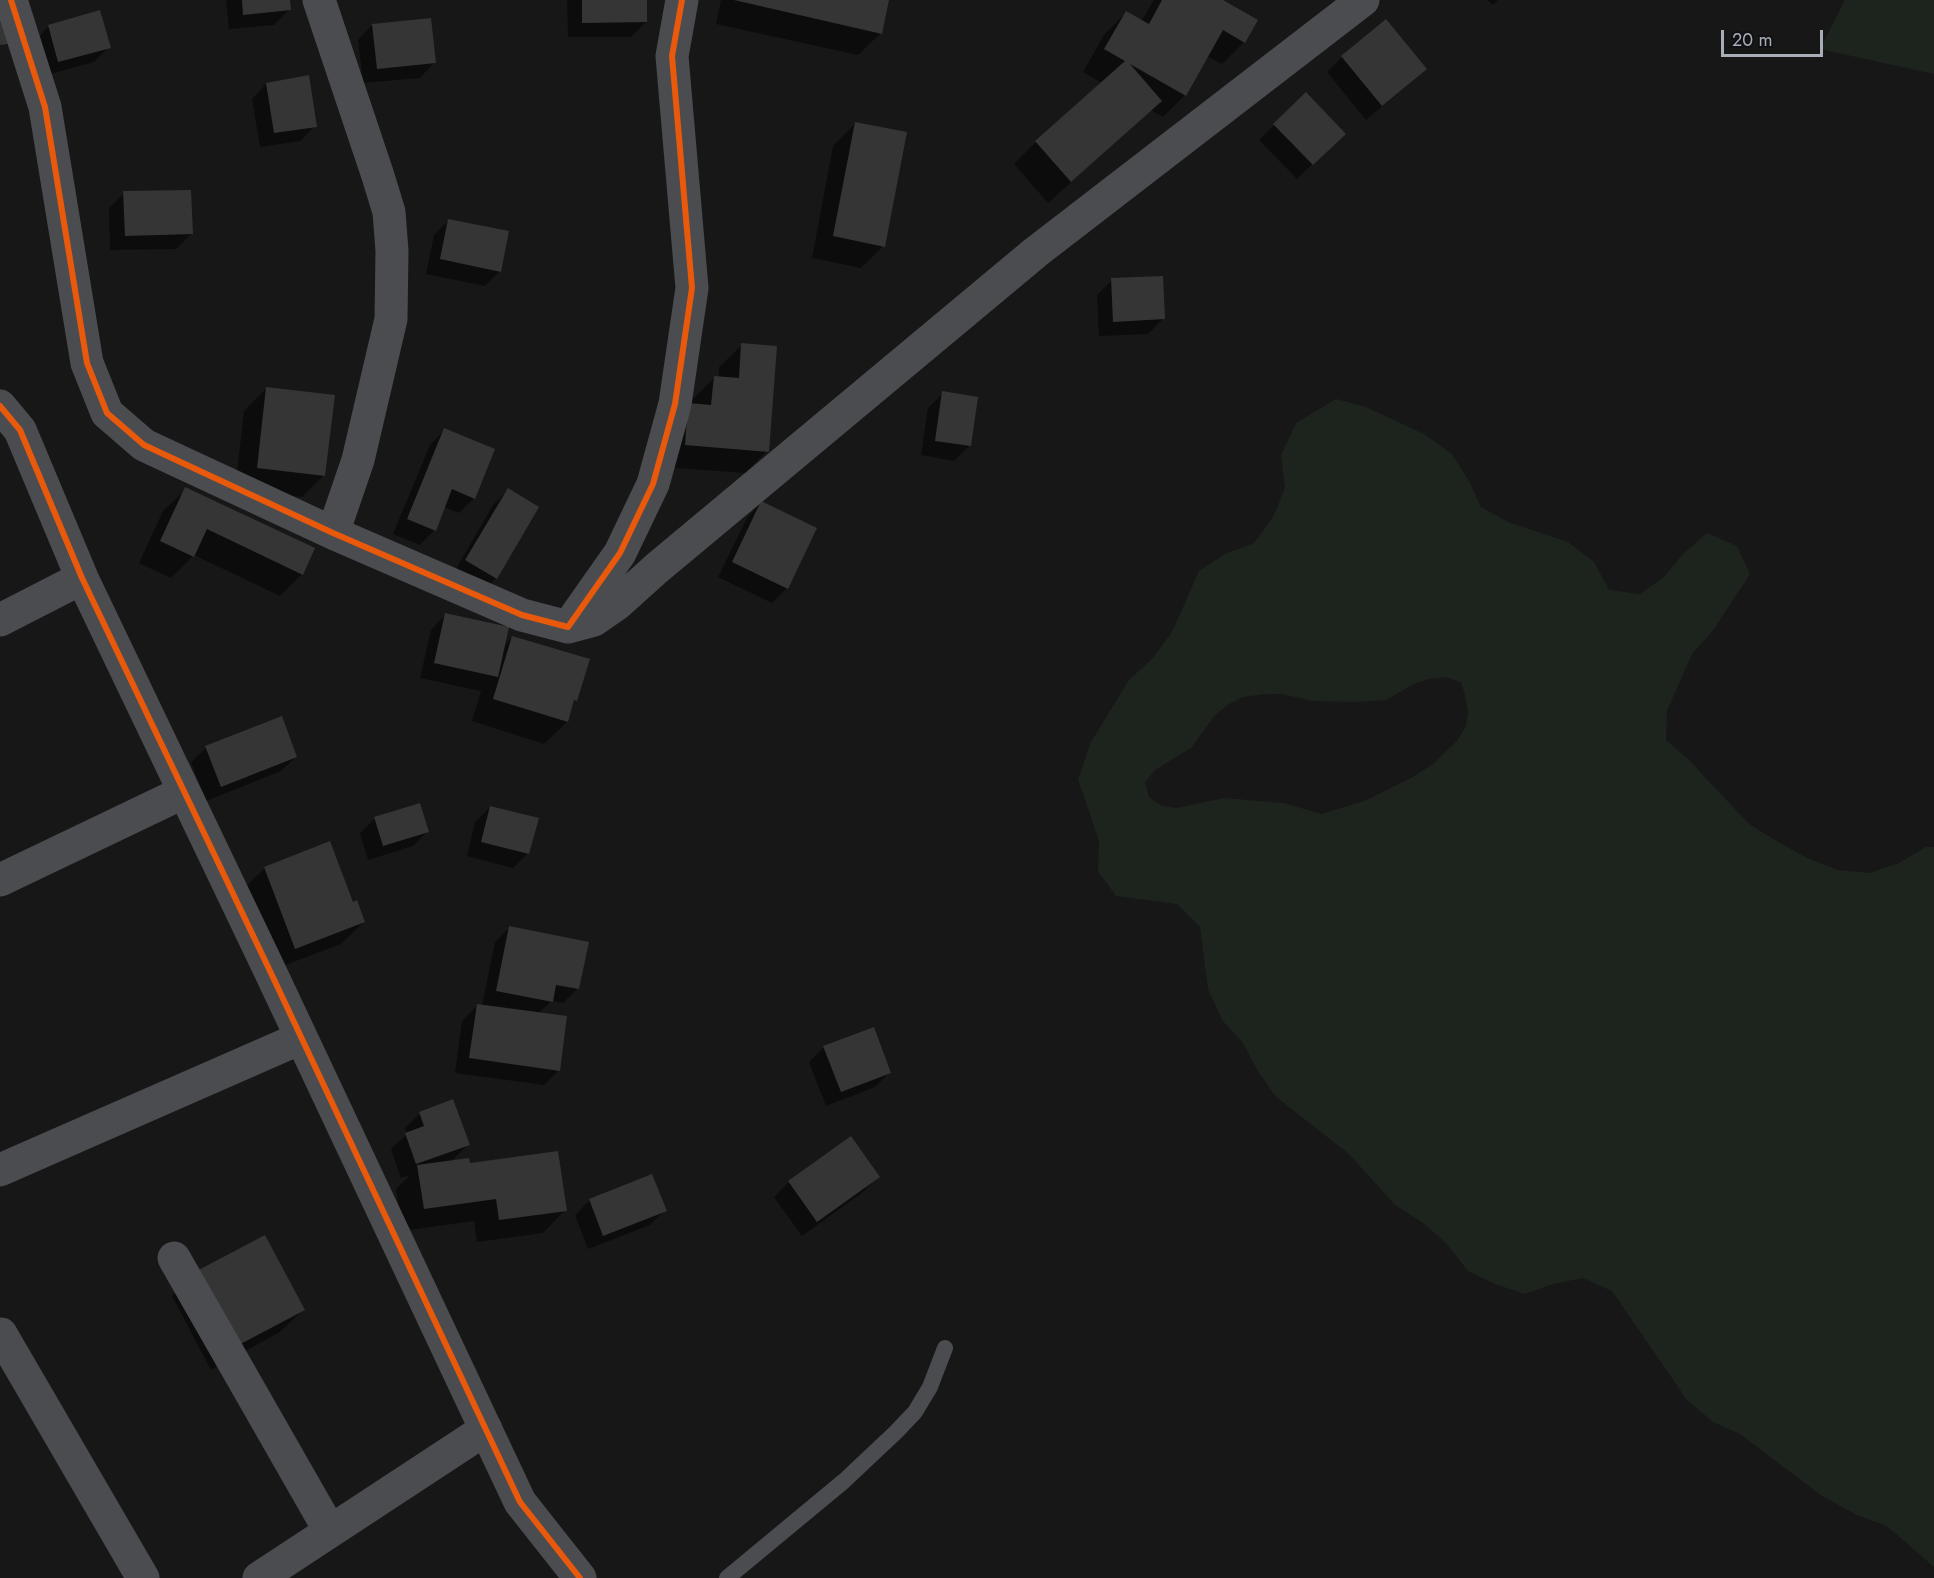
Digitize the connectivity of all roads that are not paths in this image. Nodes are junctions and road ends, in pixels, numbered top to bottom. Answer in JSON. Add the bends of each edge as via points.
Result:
{"nodes":[{"id":1,"x":11,"y":0,"type":"edge"},
{"id":2,"x":319,"y":0,"type":"edge"},
{"id":3,"x":682,"y":0,"type":"edge"},
{"id":4,"x":1363,"y":0,"type":"edge"},
{"id":5,"x":0,"y":406,"type":"edge"},
{"id":6,"x":333,"y":533,"type":"junction"},
{"id":7,"x":82,"y":578,"type":"junction"},
{"id":8,"x":0,"y":620,"type":"edge"},
{"id":9,"x":568,"y":627,"type":"junction"},
{"id":10,"x":184,"y":792,"type":"junction"},
{"id":11,"x":0,"y":880,"type":"edge"},
{"id":12,"x":302,"y":1038,"type":"junction"},
{"id":13,"x":0,"y":1170,"type":"edge"},
{"id":14,"x":174,"y":1258,"type":"dead end"},
{"id":15,"x":0,"y":1334,"type":"edge"},
{"id":16,"x":945,"y":1348,"type":"dead end"},
{"id":17,"x":486,"y":1429,"type":"junction"},
{"id":18,"x":330,"y":1531,"type":"junction"},
{"id":19,"x":143,"y":1578,"type":"edge"},
{"id":20,"x":259,"y":1578,"type":"edge"},
{"id":21,"x":580,"y":1578,"type":"edge"},
{"id":22,"x":728,"y":1578,"type":"edge"}],
"edges":[{"from":1,"to":6,"type":"street","via":[[45,107],[87,363],[107,413],[144,445]]},
{"from":2,"to":6,"type":"street","via":[[389,212],[392,251],[391,319],[358,460]]},
{"from":3,"to":9,"type":"street","via":[[672,56],[692,288],[675,404],[653,484],[620,553]]},
{"from":4,"to":9,"type":"street","via":[[1035,252],[617,604],[594,620]]},
{"from":5,"to":7,"type":"street","via":[[20,430]]},
{"from":6,"to":9,"type":"street","via":[[522,615]]},
{"from":7,"to":8,"type":"street"},
{"from":7,"to":10,"type":"street"},
{"from":10,"to":11,"type":"street"},
{"from":10,"to":12,"type":"street"},
{"from":12,"to":13,"type":"street"},
{"from":12,"to":17,"type":"street"},
{"from":14,"to":18,"type":"street"},
{"from":15,"to":19,"type":"street"},
{"from":16,"to":22,"type":"lane","via":[[915,1412],[826,1496]]},
{"from":17,"to":18,"type":"street"},
{"from":17,"to":21,"type":"street","via":[[520,1502]]},
{"from":18,"to":20,"type":"street"}]}
